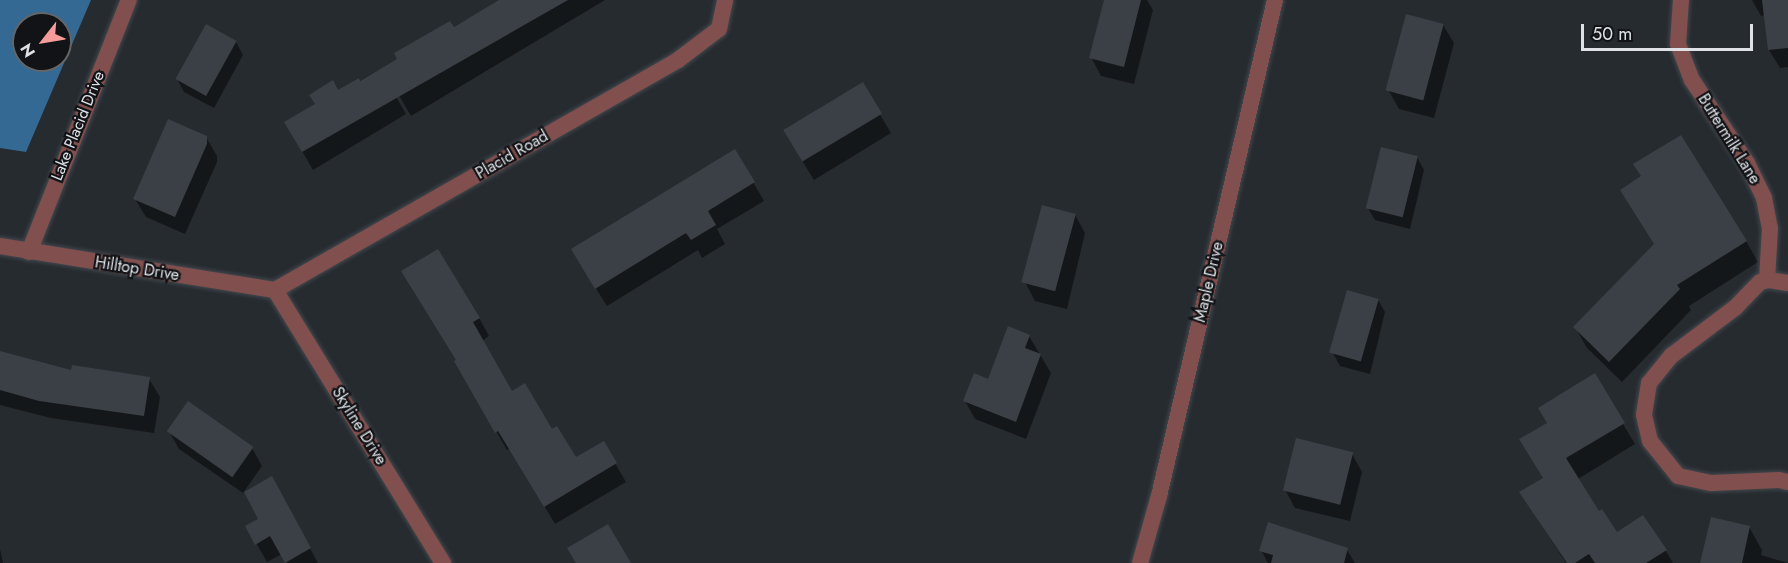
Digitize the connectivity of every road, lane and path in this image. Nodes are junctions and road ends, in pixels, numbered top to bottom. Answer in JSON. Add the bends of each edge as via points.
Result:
{"nodes":[{"id":1,"x":129,"y":0,"type":"edge"},
{"id":2,"x":725,"y":0,"type":"edge"},
{"id":3,"x":1275,"y":0,"type":"edge"},
{"id":4,"x":1681,"y":0,"type":"edge"},
{"id":5,"x":0,"y":246,"type":"edge"},
{"id":6,"x":29,"y":252,"type":"junction"},
{"id":7,"x":1767,"y":280,"type":"junction"},
{"id":8,"x":1788,"y":282,"type":"edge"},
{"id":9,"x":275,"y":290,"type":"junction"},
{"id":10,"x":1788,"y":482,"type":"edge"},
{"id":11,"x":443,"y":563,"type":"edge"},
{"id":12,"x":1140,"y":563,"type":"edge"}],
"edges":[{"from":1,"to":6,"type":"street","name":"Lake Placid Drive"},
{"from":2,"to":9,"type":"street","name":"Placid Road","via":[[719,29],[678,60]]},
{"from":3,"to":12,"type":"street","name":"Maple Drive"},
{"from":4,"to":7,"type":"street","name":"Buttermilk Lane","via":[[1678,44],[1692,80],[1764,198],[1770,228]]},
{"from":5,"to":6,"type":"street","name":"Hilltop Drive"},
{"from":6,"to":9,"type":"street","name":"Hilltop Drive"},
{"from":7,"to":8,"type":"street"},
{"from":7,"to":10,"type":"street","via":[[1671,356],[1649,383],[1644,415],[1650,441],[1678,476],[1711,483]]},
{"from":9,"to":11,"type":"street","name":"Skyline Drive"}]}
